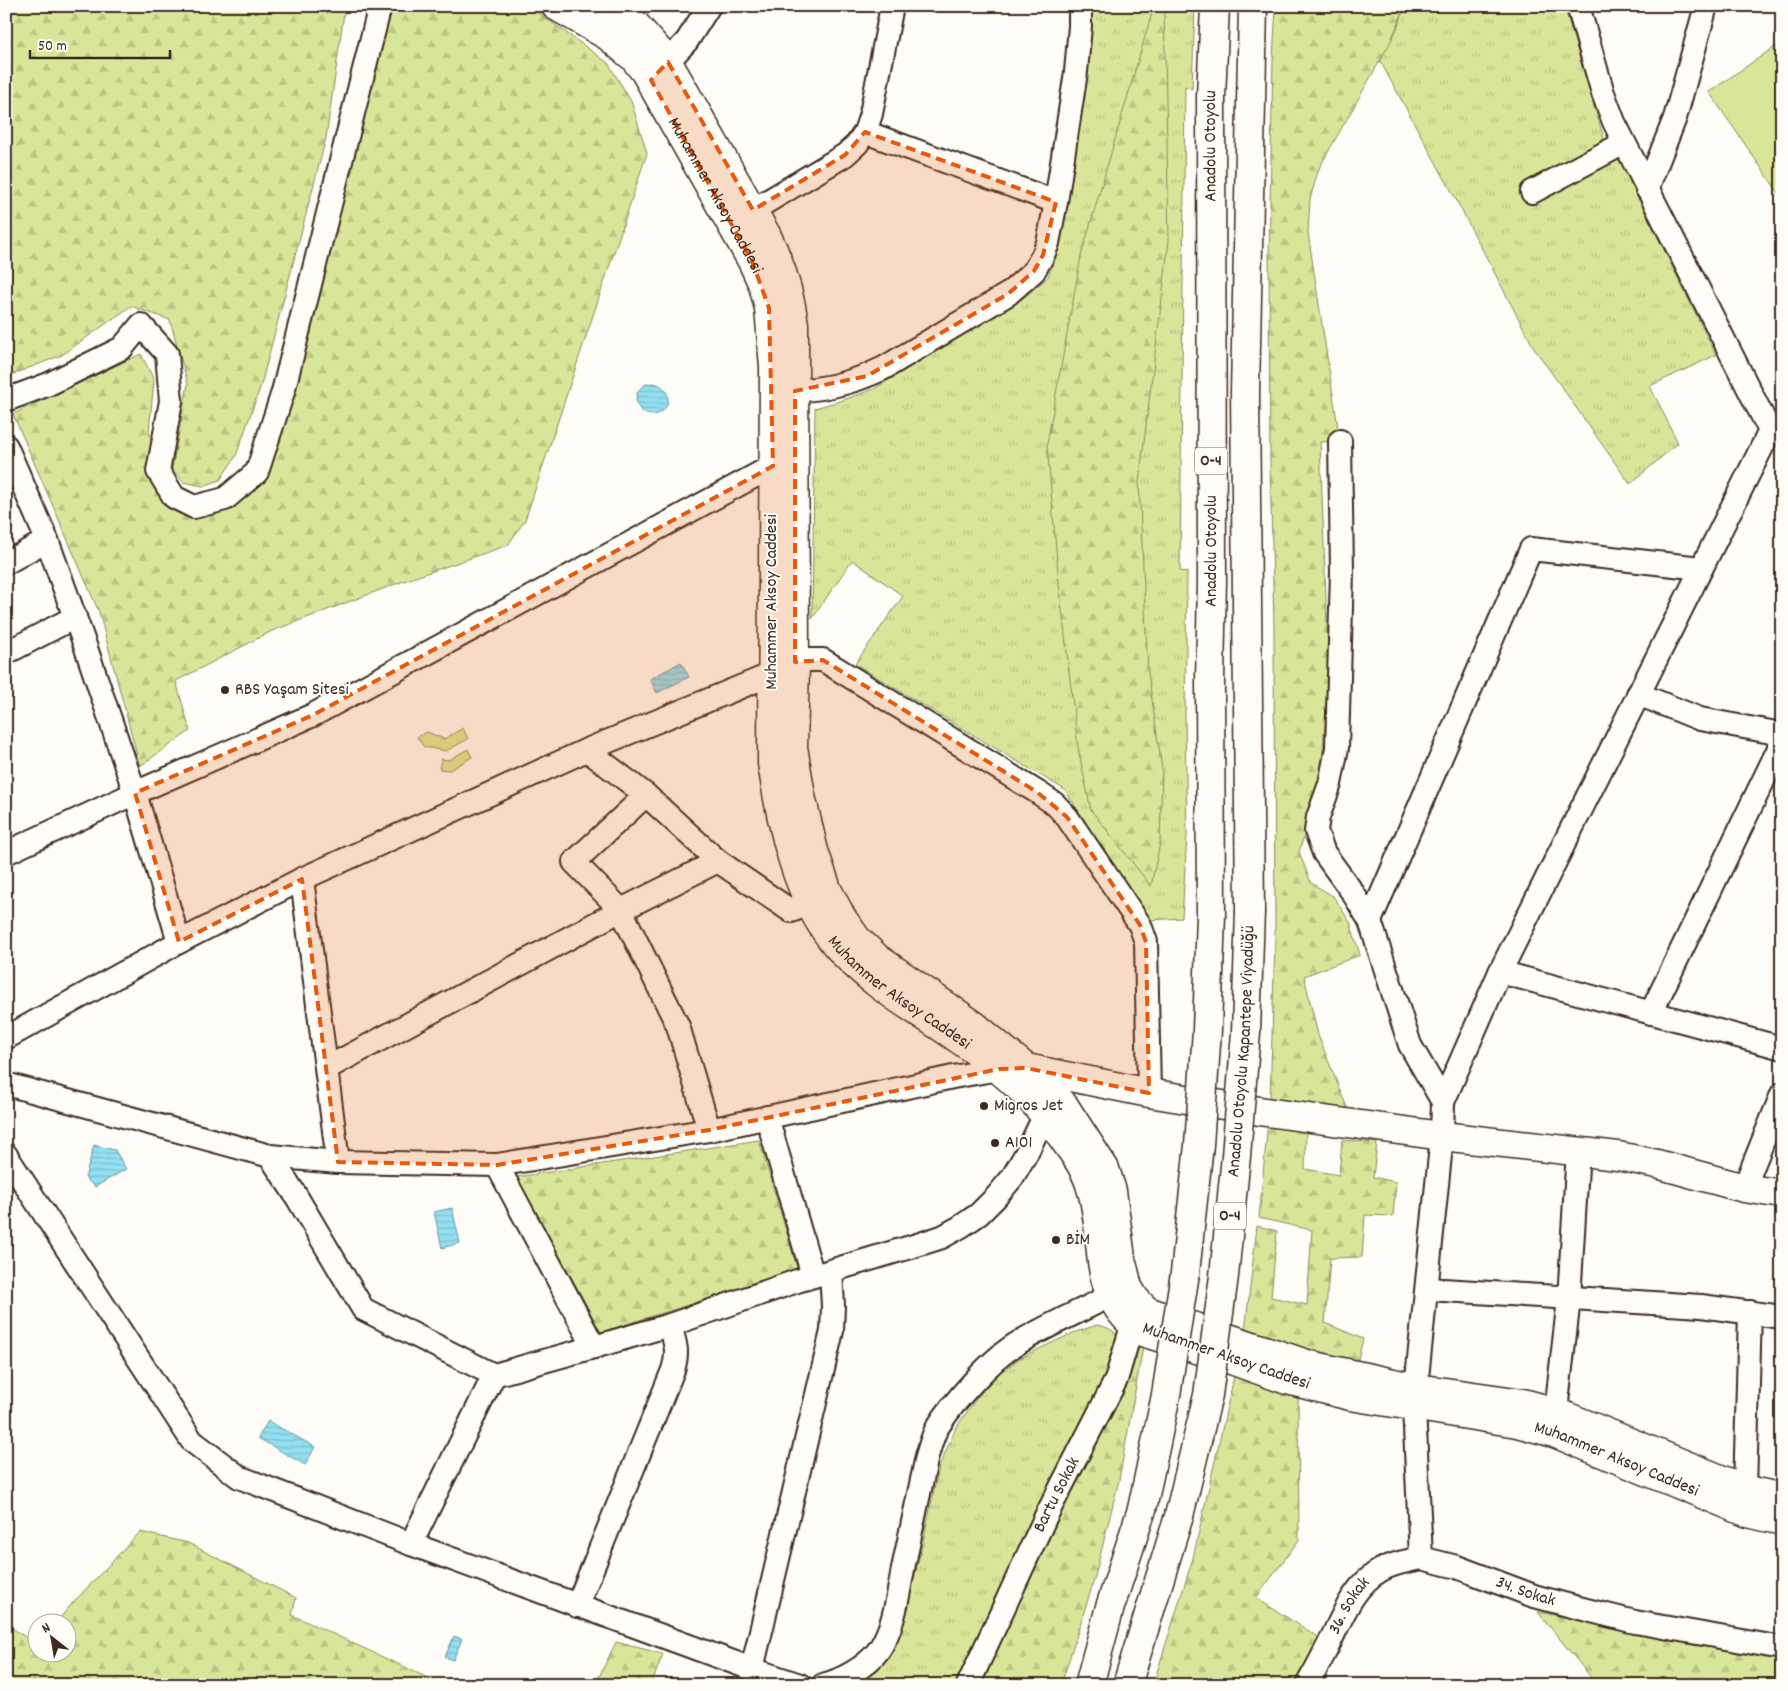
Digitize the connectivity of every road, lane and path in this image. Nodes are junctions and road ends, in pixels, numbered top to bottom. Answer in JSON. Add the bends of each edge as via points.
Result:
{"nodes":[{"id":1,"x":380,"y":6,"type":"edge"},
{"id":2,"x":608,"y":6,"type":"edge"},
{"id":3,"x":709,"y":6,"type":"edge"},
{"id":4,"x":892,"y":6,"type":"edge"},
{"id":5,"x":1080,"y":6,"type":"edge"},
{"id":6,"x":1215,"y":6,"type":"edge"},
{"id":7,"x":1253,"y":6,"type":"edge"},
{"id":8,"x":1578,"y":6,"type":"edge"},
{"id":9,"x":1706,"y":6,"type":"edge"},
{"id":10,"x":557,"y":7,"type":"edge"},
{"id":11,"x":659,"y":71,"type":"junction"},
{"id":12,"x":865,"y":132,"type":"junction"},
{"id":13,"x":1624,"y":143,"type":"junction"},
{"id":14,"x":1647,"y":189,"type":"junction"},
{"id":15,"x":1532,"y":192,"type":"dead end"},
{"id":16,"x":1056,"y":202,"type":"junction"},
{"id":17,"x":753,"y":210,"type":"junction"},
{"id":18,"x":784,"y":391,"type":"junction"},
{"id":19,"x":6,"y":400,"type":"edge"},
{"id":20,"x":1776,"y":428,"type":"edge"},
{"id":21,"x":1340,"y":441,"type":"dead end"},
{"id":22,"x":6,"y":446,"type":"edge"},
{"id":23,"x":773,"y":466,"type":"junction"},
{"id":24,"x":47,"y":540,"type":"junction"},
{"id":25,"x":6,"y":563,"type":"edge"},
{"id":26,"x":1701,"y":568,"type":"junction"},
{"id":27,"x":75,"y":617,"type":"junction"},
{"id":28,"x":6,"y":653,"type":"edge"},
{"id":29,"x":783,"y":669,"type":"junction"},
{"id":30,"x":1638,"y":694,"type":"junction"},
{"id":31,"x":1782,"y":734,"type":"edge"},
{"id":32,"x":1782,"y":742,"type":"edge"},
{"id":33,"x":587,"y":750,"type":"junction"},
{"id":34,"x":135,"y":793,"type":"junction"},
{"id":35,"x":646,"y":795,"type":"junction"},
{"id":36,"x":6,"y":853,"type":"edge"},
{"id":37,"x":718,"y":861,"type":"junction"},
{"id":38,"x":302,"y":878,"type":"junction"},
{"id":39,"x":821,"y":900,"type":"junction"},
{"id":40,"x":622,"y":910,"type":"junction"},
{"id":41,"x":1250,"y":911,"type":"joint"},
{"id":42,"x":1211,"y":915,"type":"joint"},
{"id":43,"x":1370,"y":921,"type":"junction"},
{"id":44,"x":179,"y":942,"type":"junction"},
{"id":45,"x":1500,"y":972,"type":"junction"},
{"id":46,"x":1652,"y":1013,"type":"junction"},
{"id":47,"x":6,"y":1038,"type":"edge"},
{"id":48,"x":1782,"y":1048,"type":"edge"},
{"id":49,"x":327,"y":1068,"type":"junction"},
{"id":50,"x":1026,"y":1068,"type":"junction"},
{"id":51,"x":999,"y":1069,"type":"junction"},
{"id":52,"x":6,"y":1084,"type":"edge"},
{"id":53,"x":1149,"y":1093,"type":"junction"},
{"id":54,"x":1782,"y":1094,"type":"edge"},
{"id":55,"x":1055,"y":1095,"type":"junction"},
{"id":56,"x":1443,"y":1102,"type":"junction"},
{"id":57,"x":767,"y":1117,"type":"junction"},
{"id":58,"x":708,"y":1130,"type":"junction"},
{"id":59,"x":1442,"y":1136,"type":"junction"},
{"id":60,"x":1578,"y":1150,"type":"junction"},
{"id":61,"x":6,"y":1155,"type":"edge"},
{"id":62,"x":270,"y":1156,"type":"junction"},
{"id":63,"x":338,"y":1162,"type":"junction"},
{"id":64,"x":497,"y":1165,"type":"junction"},
{"id":65,"x":1744,"y":1188,"type":"junction"},
{"id":66,"x":1782,"y":1194,"type":"edge"},
{"id":67,"x":822,"y":1274,"type":"junction"},
{"id":68,"x":1427,"y":1289,"type":"junction"},
{"id":69,"x":1569,"y":1299,"type":"junction"},
{"id":70,"x":1127,"y":1303,"type":"junction"},
{"id":71,"x":1750,"y":1312,"type":"junction"},
{"id":72,"x":1782,"y":1317,"type":"edge"},
{"id":73,"x":670,"y":1325,"type":"junction"},
{"id":74,"x":594,"y":1347,"type":"junction"},
{"id":75,"x":494,"y":1376,"type":"junction"},
{"id":76,"x":1416,"y":1398,"type":"junction"},
{"id":77,"x":1555,"y":1423,"type":"junction"},
{"id":78,"x":1745,"y":1489,"type":"junction"},
{"id":79,"x":1782,"y":1498,"type":"edge"},
{"id":80,"x":1782,"y":1521,"type":"edge"},
{"id":81,"x":410,"y":1544,"type":"junction"},
{"id":82,"x":1421,"y":1558,"type":"junction"},
{"id":83,"x":577,"y":1606,"type":"junction"},
{"id":84,"x":1782,"y":1648,"type":"edge"},
{"id":85,"x":752,"y":1670,"type":"junction"},
{"id":86,"x":800,"y":1685,"type":"edge"},
{"id":87,"x":824,"y":1685,"type":"edge"},
{"id":88,"x":968,"y":1685,"type":"edge"},
{"id":89,"x":1089,"y":1685,"type":"edge"},
{"id":90,"x":1127,"y":1685,"type":"edge"},
{"id":91,"x":1307,"y":1685,"type":"edge"}],
"edges":[{"from":1,"to":19,"type":"street","via":[[283,392],[257,472],[225,499],[194,506],[174,497],[158,471],[171,401],[167,354],[141,325],[122,348],[49,384]]},
{"from":2,"to":11,"type":"main road","name":"Muhammer Aksoy Caddesi","via":[[635,24],[654,43]]},
{"from":3,"to":11,"type":"street","via":[[687,41]]},
{"from":4,"to":12,"type":"street"},
{"from":5,"to":16,"type":"street","via":[[1076,72]]},
{"from":6,"to":42,"type":"main road","name":"Anadolu Otoyolu","number":"O-4","via":[[1210,97]]},
{"from":7,"to":41,"type":"main road","name":"Anadolu Otoyolu","number":"O-4","via":[[1245,392]]},
{"from":8,"to":13,"type":"street","via":[[1603,93]]},
{"from":9,"to":14,"type":"street","via":[[1675,118]]},
{"from":10,"to":11,"type":"main road","name":"Muhammer Aksoy Caddesi","via":[[608,36],[634,58]]},
{"from":11,"to":17,"type":"main road","name":"Muhammer Aksoy Caddesi"},
{"from":11,"to":18,"type":"main road","name":"Muhammer Aksoy Caddesi","via":[[763,285],[769,308],[774,366]]},
{"from":12,"to":16,"type":"street"},
{"from":12,"to":17,"type":"street","via":[[845,155]]},
{"from":13,"to":14,"type":"street"},
{"from":13,"to":15,"type":"street"},
{"from":14,"to":20,"type":"street"},
{"from":16,"to":18,"type":"street","via":[[1044,255],[1034,271],[1008,294],[867,376],[848,383]]},
{"from":17,"to":18,"type":"main road","name":"Muhammer Aksoy Caddesi","via":[[779,260],[794,324]]},
{"from":18,"to":23,"type":"main road","name":"Muhammer Aksoy Caddesi"},
{"from":18,"to":29,"type":"main road","name":"Muhammer Aksoy Caddesi"},
{"from":20,"to":26,"type":"street"},
{"from":21,"to":43,"type":"street","via":[[1342,572],[1337,748],[1316,831],[1324,853]]},
{"from":22,"to":24,"type":"street"},
{"from":23,"to":29,"type":"main road","name":"Muhammer Aksoy Caddesi"},
{"from":23,"to":34,"type":"street","via":[[313,715]]},
{"from":24,"to":25,"type":"street"},
{"from":24,"to":27,"type":"street"},
{"from":26,"to":30,"type":"street"},
{"from":26,"to":43,"type":"street","via":[[1532,549]]},
{"from":27,"to":28,"type":"street"},
{"from":27,"to":34,"type":"street"},
{"from":29,"to":33,"type":"street"},
{"from":29,"to":39,"type":"main road","name":"Muhammer Aksoy Caddesi","via":[[801,796],[814,850]]},
{"from":29,"to":53,"type":"street","via":[[805,660],[823,660],[1056,804],[1140,925],[1146,942]]},
{"from":30,"to":31,"type":"street","via":[[1700,719]]},
{"from":30,"to":45,"type":"street"},
{"from":32,"to":46,"type":"street"},
{"from":33,"to":35,"type":"street"},
{"from":33,"to":38,"type":"street"},
{"from":34,"to":36,"type":"street"},
{"from":34,"to":44,"type":"street"},
{"from":35,"to":37,"type":"street"},
{"from":35,"to":40,"type":"street","via":[[574,862]]},
{"from":37,"to":39,"type":"street","via":[[791,911]]},
{"from":37,"to":40,"type":"street"},
{"from":38,"to":44,"type":"street"},
{"from":38,"to":49,"type":"street"},
{"from":39,"to":50,"type":"main road","name":"Muhammer Aksoy Caddesi","via":[[842,918],[877,958],[974,1025]]},
{"from":39,"to":51,"type":"main road","name":"Muhammer Aksoy Caddesi","via":[[822,924],[861,972]]},
{"from":40,"to":49,"type":"street"},
{"from":40,"to":58,"type":"street","via":[[678,1026]]},
{"from":41,"to":90,"type":"main road","name":"Anadolu Otoyolu Kapantepe Viyadüğü","number":"O-4","bridge":true,"via":[[1246,1032],[1236,1156],[1208,1395],[1178,1516]]},
{"from":42,"to":89,"type":"main road","name":"Anadolu Otoyolu Kapantepe Viyadüğü","number":"O-4","bridge":true,"via":[[1200,1136],[1166,1396],[1142,1509]]},
{"from":43,"to":56,"type":"street","via":[[1410,1045]]},
{"from":44,"to":47,"type":"street"},
{"from":45,"to":46,"type":"street"},
{"from":45,"to":56,"type":"street"},
{"from":46,"to":48,"type":"street"},
{"from":49,"to":63,"type":"street"},
{"from":50,"to":51,"type":"main road"},
{"from":50,"to":55,"type":"main road"},
{"from":51,"to":55,"type":"main road","name":"Muhammer Aksoy Caddesi","via":[[1030,1097]]},
{"from":51,"to":57,"type":"street"},
{"from":52,"to":62,"type":"street"},
{"from":53,"to":55,"type":"main road"},
{"from":53,"to":59,"type":"main road"},
{"from":54,"to":65,"type":"street"},
{"from":55,"to":67,"type":"street","via":[[1012,1178],[979,1214],[942,1237]]},
{"from":55,"to":70,"type":"main road","name":"Muhammer Aksoy Caddesi","via":[[1091,1187],[1105,1276]]},
{"from":56,"to":59,"type":"street"},
{"from":57,"to":58,"type":"street"},
{"from":57,"to":67,"type":"street"},
{"from":58,"to":64,"type":"street"},
{"from":59,"to":60,"type":"main road"},
{"from":59,"to":68,"type":"street"},
{"from":60,"to":65,"type":"main road","via":[[1657,1164]]},
{"from":60,"to":69,"type":"street"},
{"from":61,"to":81,"type":"street","via":[[192,1441],[239,1477]]},
{"from":62,"to":63,"type":"street"},
{"from":62,"to":75,"type":"street","via":[[364,1309]]},
{"from":63,"to":64,"type":"street"},
{"from":64,"to":74,"type":"street"},
{"from":65,"to":66,"type":"main road"},
{"from":67,"to":73,"type":"street"},
{"from":67,"to":85,"type":"street","via":[[833,1306],[832,1331]]},
{"from":68,"to":69,"type":"street"},
{"from":68,"to":76,"type":"street"},
{"from":69,"to":71,"type":"street","via":[[1648,1302]]},
{"from":69,"to":77,"type":"street"},
{"from":70,"to":76,"type":"main road","name":"Muhammer Aksoy Caddesi","via":[[1142,1332],[1287,1380],[1350,1396]]},
{"from":70,"to":87,"type":"street","via":[[1032,1335],[996,1359],[945,1417],[932,1439],[927,1456],[896,1605],[884,1640],[869,1660]]},
{"from":70,"to":88,"type":"street","name":"Bartu Sokak","via":[[1116,1380],[1046,1516]]},
{"from":71,"to":72,"type":"street"},
{"from":71,"to":78,"type":"street"},
{"from":73,"to":74,"type":"street"},
{"from":73,"to":83,"type":"street","via":[[677,1359]]},
{"from":74,"to":75,"type":"street"},
{"from":75,"to":81,"type":"street"},
{"from":76,"to":77,"type":"main road","name":"Muhammer Aksoy Caddesi","via":[[1517,1423]]},
{"from":76,"to":82,"type":"street"},
{"from":77,"to":78,"type":"main road","name":"Muhammer Aksoy Caddesi"},
{"from":77,"to":80,"type":"main road","name":"Muhammer Aksoy Caddesi","via":[[1748,1513]]},
{"from":78,"to":79,"type":"main road","name":"Muhammer Aksoy Caddesi"},
{"from":81,"to":83,"type":"street"},
{"from":82,"to":84,"type":"street","name":"34. Sokak","via":[[1457,1566],[1534,1596],[1635,1622]]},
{"from":82,"to":91,"type":"street","name":"36. Sokak","via":[[1382,1570],[1368,1579],[1353,1596]]},
{"from":83,"to":85,"type":"street"},
{"from":85,"to":86,"type":"street"}]}
